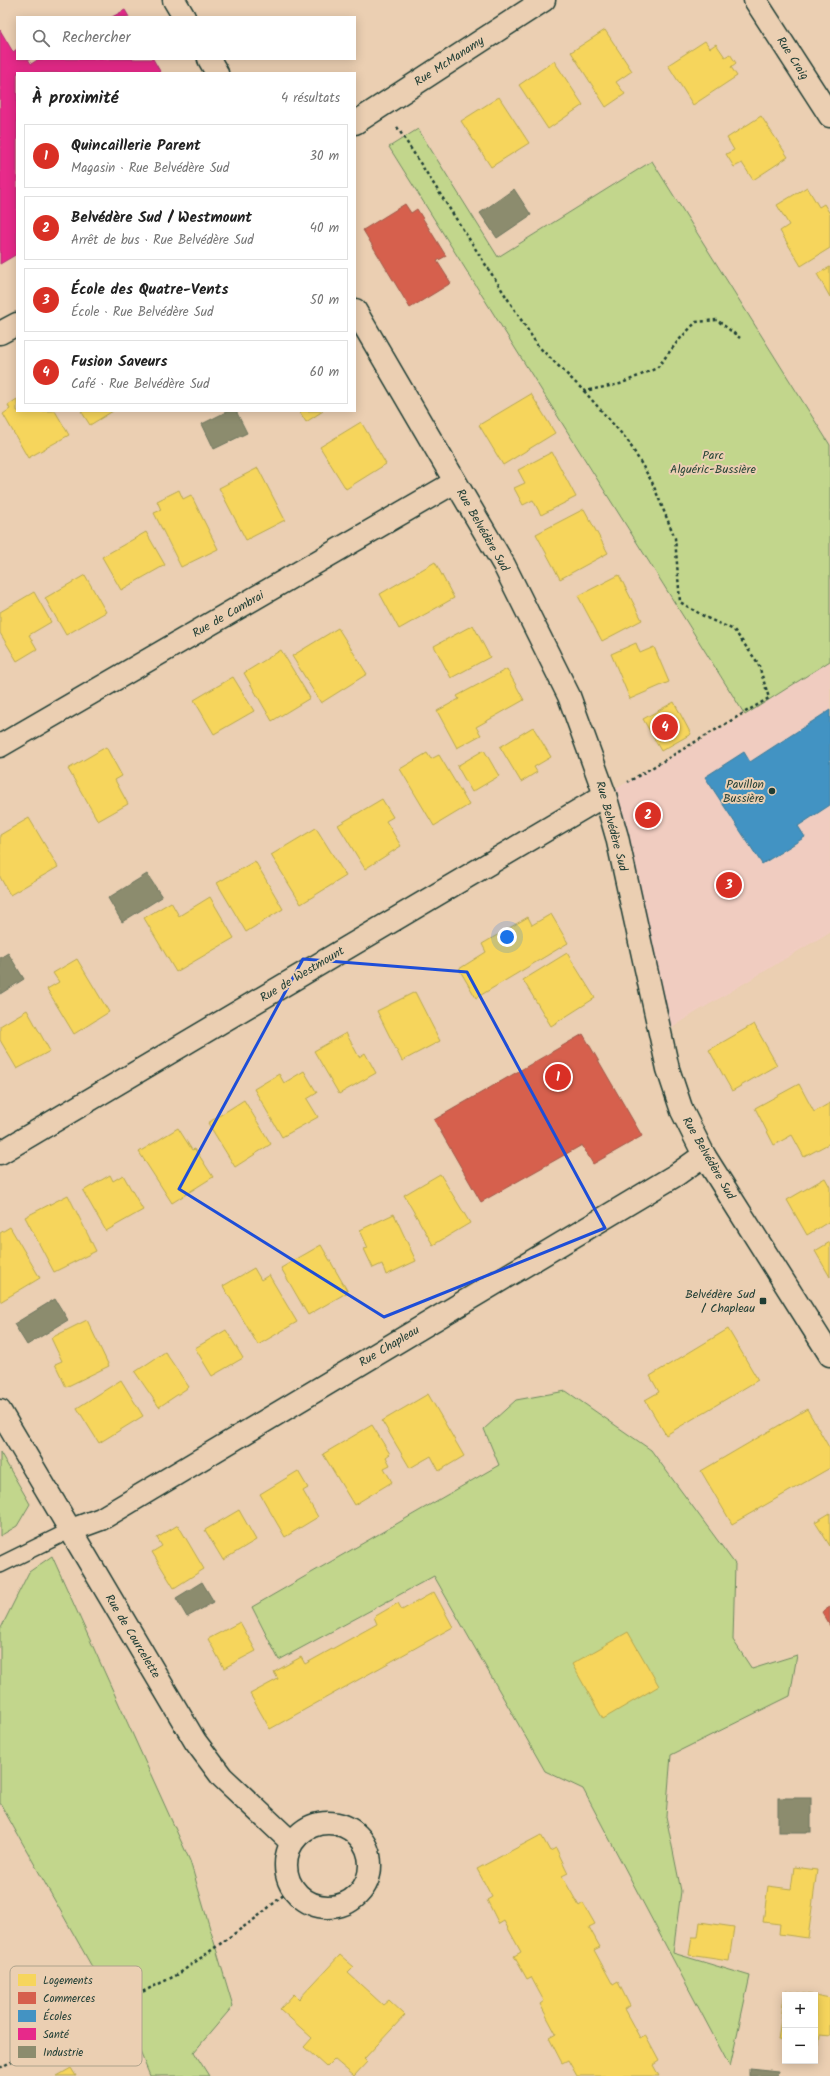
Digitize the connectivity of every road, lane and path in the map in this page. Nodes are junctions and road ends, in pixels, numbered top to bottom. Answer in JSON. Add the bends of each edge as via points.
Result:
{"nodes":[{"id":1,"x":174,"y":0,"type":"edge"},
{"id":2,"x":544,"y":0,"type":"edge"},
{"id":3,"x":755,"y":0,"type":"edge"},
{"id":4,"x":183,"y":16,"type":"edge"},
{"id":5,"x":210,"y":60,"type":"edge"},
{"id":6,"x":216,"y":72,"type":"edge"},
{"id":7,"x":382,"y":105,"type":"junction"},
{"id":8,"x":830,"y":116,"type":"edge"},
{"id":9,"x":356,"y":122,"type":"edge"},
{"id":10,"x":356,"y":312,"type":"edge"},
{"id":11,"x":16,"y":325,"type":"edge"},
{"id":12,"x":0,"y":333,"type":"edge"},
{"id":13,"x":740,"y":338,"type":"dead end"},
{"id":14,"x":584,"y":391,"type":"junction"},
{"id":15,"x":455,"y":482,"type":"junction"},
{"id":16,"x":0,"y":746,"type":"edge"},
{"id":17,"x":605,"y":796,"type":"junction"},
{"id":18,"x":0,"y":1153,"type":"edge"},
{"id":19,"x":704,"y":1155,"type":"junction"},
{"id":20,"x":830,"y":1356,"type":"edge"},
{"id":21,"x":0,"y":1411,"type":"edge"},
{"id":22,"x":71,"y":1530,"type":"junction"},
{"id":23,"x":0,"y":1564,"type":"edge"},
{"id":24,"x":291,"y":1842,"type":"junction"},
{"id":25,"x":292,"y":1888,"type":"junction"},
{"id":26,"x":142,"y":1993,"type":"edge"},
{"id":27,"x":10,"y":2062,"type":"edge"},
{"id":28,"x":0,"y":2068,"type":"edge"}],
"edges":[{"from":1,"to":4,"type":"street"},
{"from":2,"to":7,"type":"street","name":"Rue McManamy"},
{"from":3,"to":8,"type":"street","name":"Rue Craig"},
{"from":5,"to":6,"type":"street"},
{"from":7,"to":9,"type":"street","name":"Rue McManamy"},
{"from":7,"to":14,"type":"path","via":[[538,346]]},
{"from":10,"to":15,"type":"street","name":"Rue Belvédère Sud"},
{"from":11,"to":12,"type":"street"},
{"from":13,"to":14,"type":"path","via":[[717,320],[696,322],[657,368],[620,384]]},
{"from":14,"to":17,"type":"path","via":[[628,441],[652,482],[675,538],[680,602],[734,630],[758,664],[769,698]]},
{"from":15,"to":16,"type":"street","name":"Rue de Cambrai"},
{"from":15,"to":17,"type":"street","name":"Rue Belvédère Sud","via":[[504,565],[569,696]]},
{"from":17,"to":18,"type":"street","name":"Rue de Westmount"},
{"from":17,"to":19,"type":"street","name":"Rue Belvédère Sud","via":[[617,837],[668,1069],[682,1111]]},
{"from":19,"to":20,"type":"street","name":"Rue Belvédère Sud"},
{"from":19,"to":22,"type":"street","name":"Rue Chapleau","via":[[676,1175],[101,1519]]},
{"from":21,"to":22,"type":"street","name":"Rue de Courcelette"},
{"from":22,"to":23,"type":"lane"},
{"from":22,"to":24,"type":"street","name":"Rue de Courcelette","via":[[195,1741],[222,1776]]},
{"from":24,"to":25,"type":"street","via":[[285,1866]]},
{"from":24,"to":25,"type":"street","via":[[313,1824],[341,1824],[354,1831],[364,1841],[369,1854],[370,1868],[367,1882],[359,1894],[349,1902],[337,1906],[324,1907],[312,1904],[301,1898]]},
{"from":25,"to":26,"type":"path","via":[[178,1976]]},
{"from":27,"to":28,"type":"path"}]}
